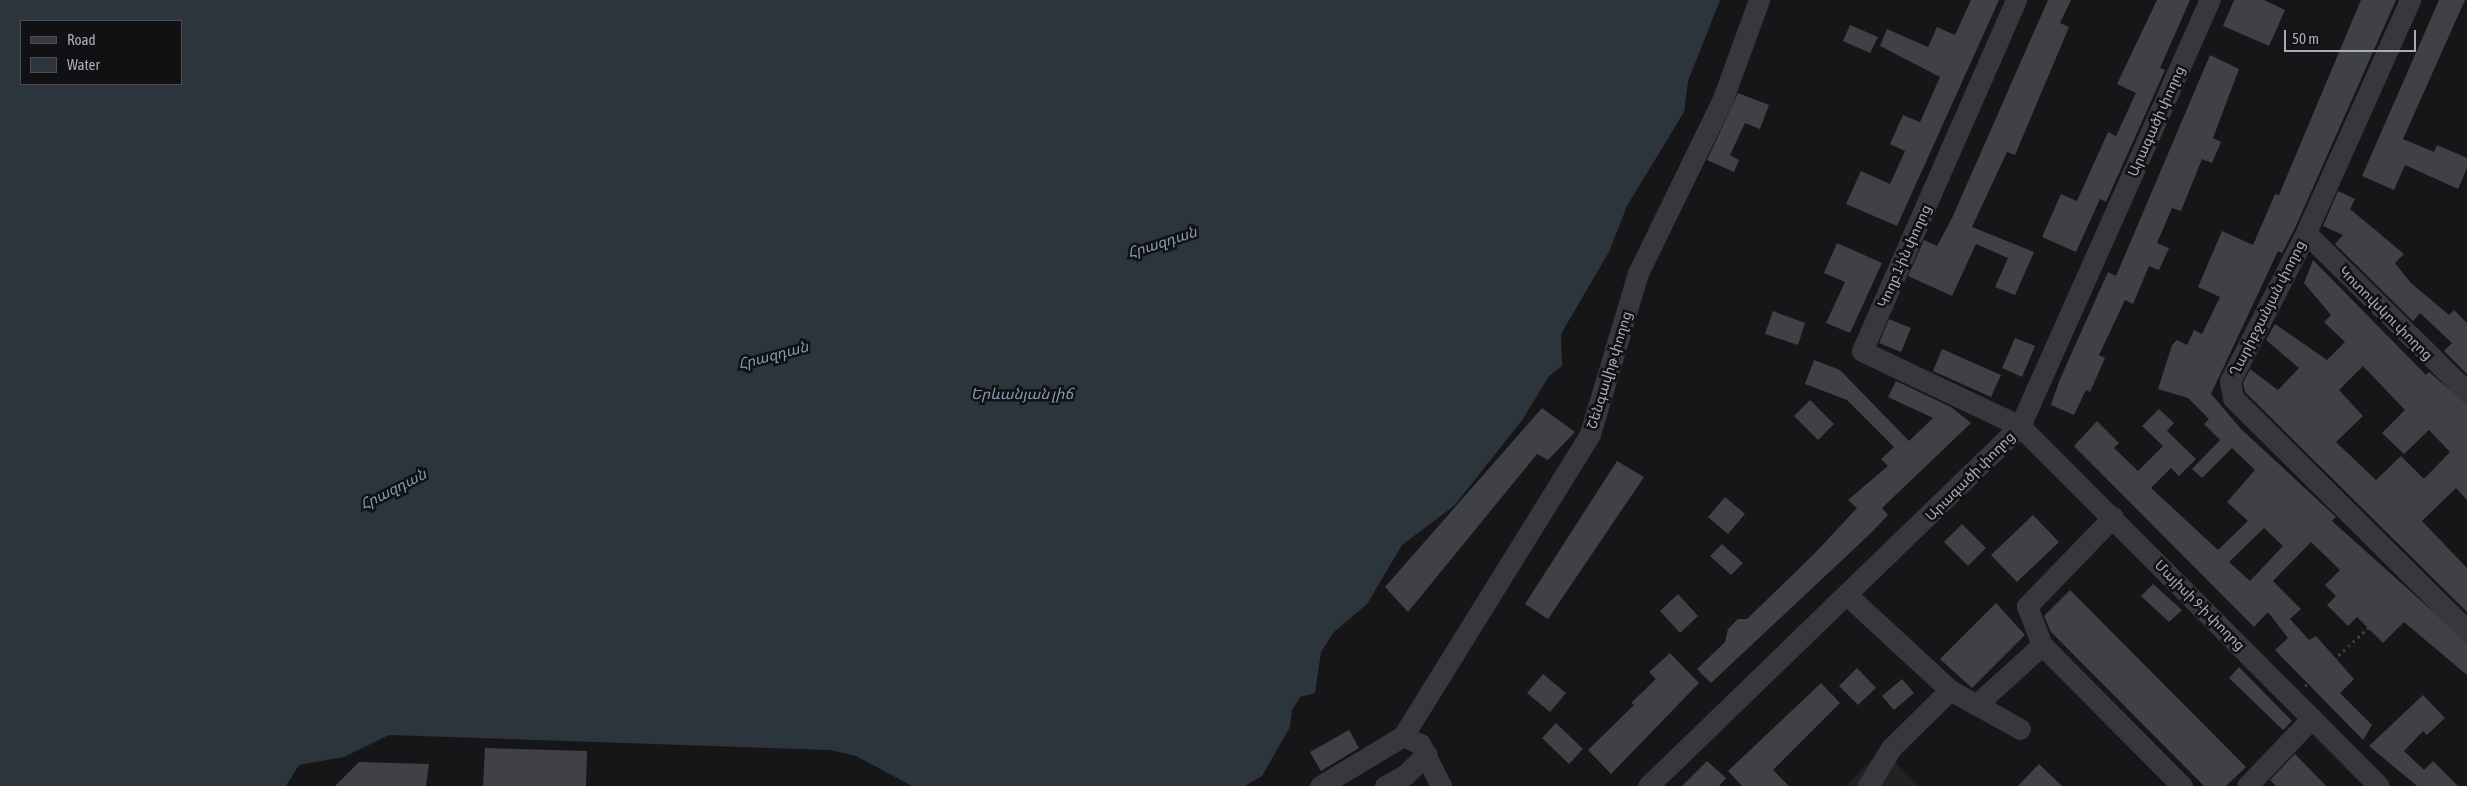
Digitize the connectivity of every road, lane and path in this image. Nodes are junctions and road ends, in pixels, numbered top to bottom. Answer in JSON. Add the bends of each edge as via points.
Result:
{"nodes":[{"id":1,"x":1758,"y":0,"type":"edge"},
{"id":2,"x":2016,"y":0,"type":"edge"},
{"id":3,"x":2210,"y":0,"type":"edge"},
{"id":4,"x":2410,"y":0,"type":"edge"},
{"id":5,"x":2306,"y":233,"type":"junction"},
{"id":6,"x":2467,"y":392,"type":"edge"},
{"id":7,"x":2020,"y":426,"type":"junction"},
{"id":8,"x":2113,"y":517,"type":"junction"},
{"id":9,"x":2418,"y":581,"type":"junction"},
{"id":10,"x":1847,"y":596,"type":"junction"},
{"id":11,"x":2467,"y":630,"type":"edge"},
{"id":12,"x":2042,"y":645,"type":"junction"},
{"id":13,"x":1950,"y":690,"type":"junction"},
{"id":14,"x":2292,"y":698,"type":"junction"},
{"id":15,"x":1976,"y":705,"type":"junction"},
{"id":16,"x":2312,"y":718,"type":"junction"},
{"id":17,"x":2020,"y":729,"type":"dead end"},
{"id":18,"x":1403,"y":736,"type":"junction"},
{"id":19,"x":1427,"y":754,"type":"junction"},
{"id":20,"x":1320,"y":786,"type":"edge"},
{"id":21,"x":1385,"y":786,"type":"edge"},
{"id":22,"x":1441,"y":786,"type":"edge"},
{"id":23,"x":1648,"y":786,"type":"edge"},
{"id":24,"x":1868,"y":786,"type":"edge"},
{"id":25,"x":2182,"y":786,"type":"edge"},
{"id":26,"x":2247,"y":786,"type":"edge"},
{"id":27,"x":2379,"y":786,"type":"edge"}],
"edges":[{"from":1,"to":18,"type":"street","name":"Շենգավիթ փողոց","via":[[1722,100],[1638,273],[1590,434]]},
{"from":2,"to":7,"type":"street","name":"Կողբ 1-ին փողոց","via":[[1862,351]]},
{"from":3,"to":7,"type":"street","name":"Արագածի փողոց"},
{"from":4,"to":5,"type":"street","name":"Ղարիբջանյան փողոց"},
{"from":5,"to":6,"type":"street","name":"Կոտովսկու փողոց"},
{"from":5,"to":9,"type":"street","name":"Ղարիբջանյան փողոց","via":[[2236,366],[2230,381],[2233,398]]},
{"from":7,"to":8,"type":"street","name":"Մայիսի 9-ի փողոց"},
{"from":7,"to":10,"type":"street","name":"Արագածի փողոց"},
{"from":8,"to":12,"type":"street","via":[[2027,606]]},
{"from":8,"to":14,"type":"street","name":"Մայիսի 9-ի փողոց"},
{"from":9,"to":11,"type":"street","name":"Ղարիբջանյան փողոց"},
{"from":9,"to":14,"type":"path"},
{"from":10,"to":13,"type":"street"},
{"from":10,"to":23,"type":"street","name":"Արագածի փողոց"},
{"from":12,"to":15,"type":"street"},
{"from":12,"to":25,"type":"street"},
{"from":13,"to":15,"type":"street"},
{"from":13,"to":24,"type":"street","via":[[1890,748]]},
{"from":14,"to":16,"type":"street","name":"Մայիսի 9-ի փողոց"},
{"from":15,"to":17,"type":"street"},
{"from":16,"to":26,"type":"street"},
{"from":16,"to":27,"type":"street","name":"Մայիսի 9-ի փողոց"},
{"from":18,"to":19,"type":"street","via":[[1420,744]]},
{"from":18,"to":20,"type":"street","name":"Շենգավիթ փողոց"},
{"from":19,"to":21,"type":"street","via":[[1405,775]]},
{"from":19,"to":22,"type":"street"}]}
